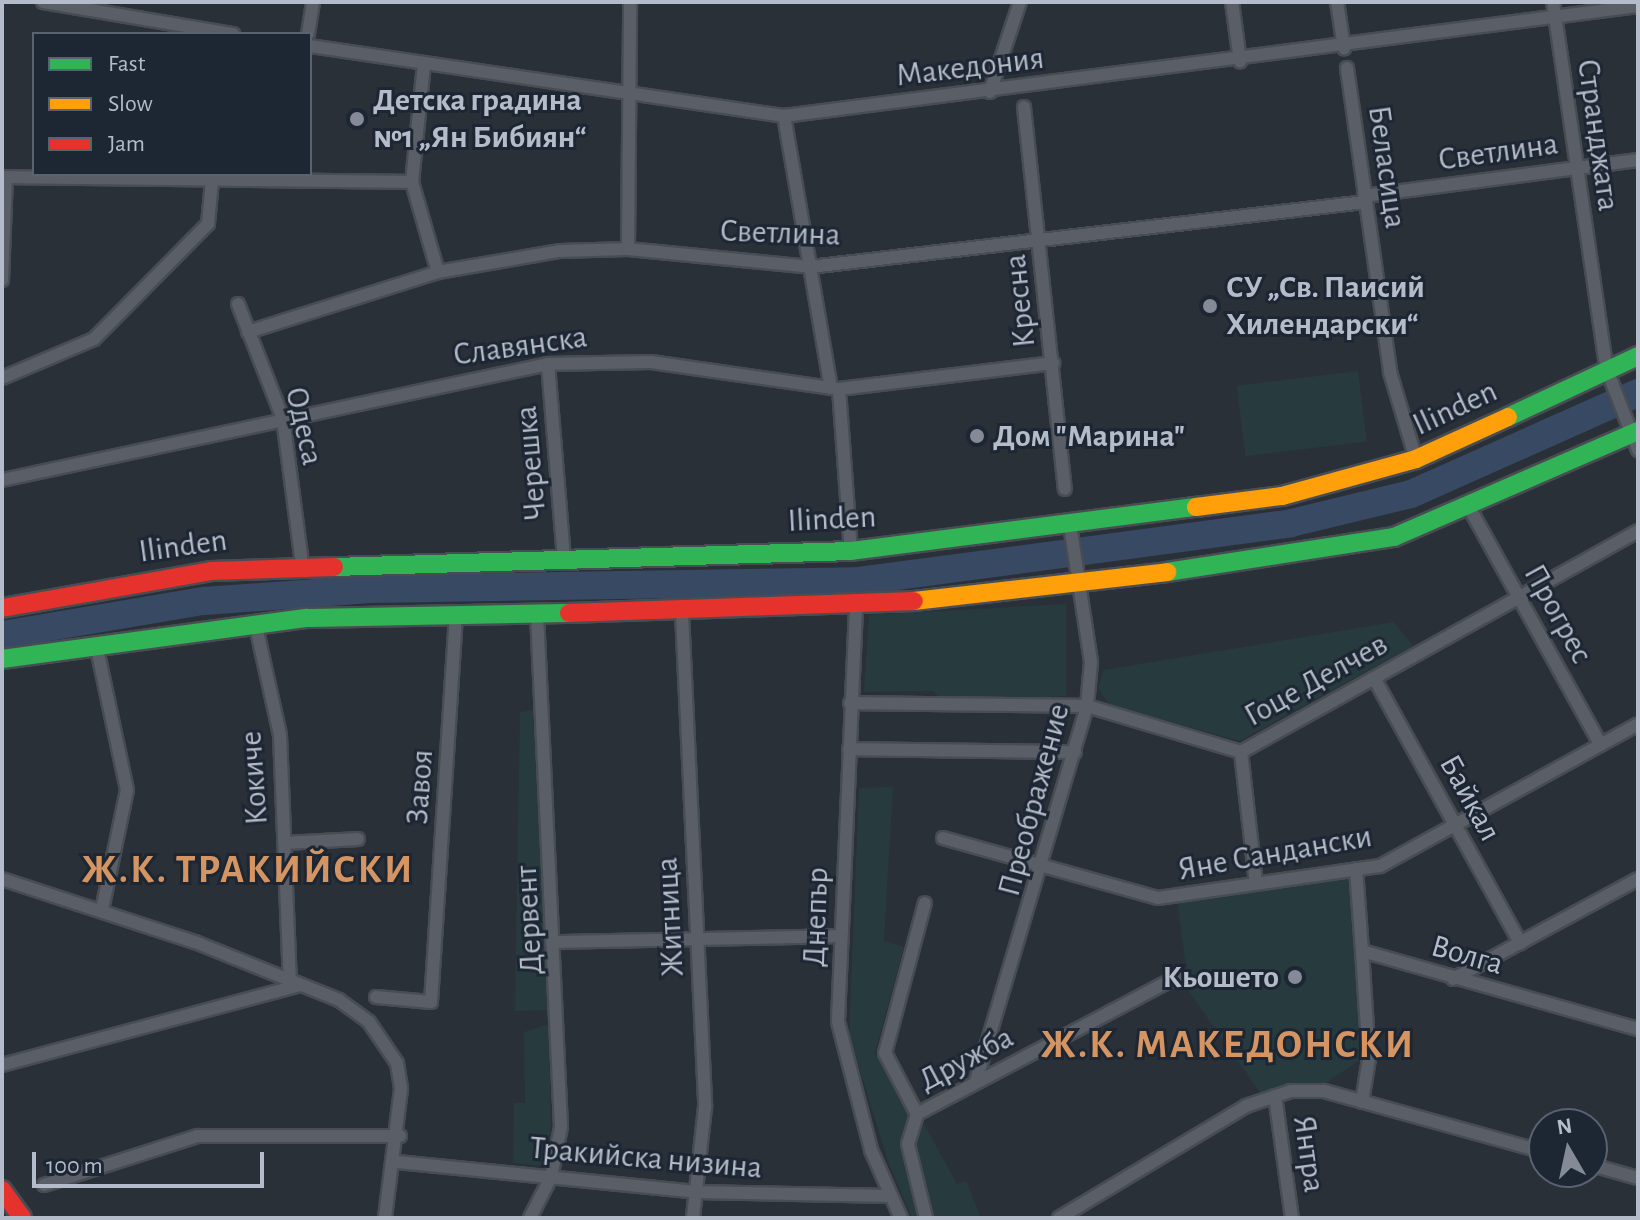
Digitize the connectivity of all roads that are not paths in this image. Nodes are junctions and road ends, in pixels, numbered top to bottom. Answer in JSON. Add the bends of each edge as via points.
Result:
{"nodes":[{"id":1,"x":43,"y":2,"type":"edge"},
{"id":2,"x":313,"y":2,"type":"edge"},
{"id":3,"x":630,"y":2,"type":"edge"},
{"id":4,"x":1020,"y":2,"type":"edge"},
{"id":5,"x":1232,"y":2,"type":"edge"},
{"id":6,"x":1337,"y":2,"type":"edge"},
{"id":7,"x":1553,"y":2,"type":"edge"},
{"id":8,"x":1638,"y":6,"type":"edge"},
{"id":9,"x":1555,"y":18,"type":"junction"},
{"id":10,"x":221,"y":32,"type":"edge"},
{"id":11,"x":308,"y":32,"type":"edge"},
{"id":12,"x":312,"y":46,"type":"edge"},
{"id":13,"x":1344,"y":48,"type":"junction"},
{"id":14,"x":1240,"y":61,"type":"junction"},
{"id":15,"x":424,"y":64,"type":"junction"},
{"id":16,"x":1347,"y":68,"type":"dead end"},
{"id":17,"x":990,"y":92,"type":"junction"},
{"id":18,"x":624,"y":95,"type":"junction"},
{"id":19,"x":1024,"y":107,"type":"dead end"},
{"id":20,"x":784,"y":116,"type":"junction"},
{"id":21,"x":1638,"y":160,"type":"edge"},
{"id":22,"x":1576,"y":168,"type":"junction"},
{"id":23,"x":4,"y":177,"type":"edge"},
{"id":24,"x":282,"y":178,"type":"edge"},
{"id":25,"x":212,"y":181,"type":"junction"},
{"id":26,"x":412,"y":182,"type":"junction"},
{"id":27,"x":1364,"y":199,"type":"junction"},
{"id":28,"x":1040,"y":242,"type":"junction"},
{"id":29,"x":628,"y":249,"type":"junction"},
{"id":30,"x":810,"y":267,"type":"junction"},
{"id":31,"x":438,"y":272,"type":"junction"},
{"id":32,"x":2,"y":280,"type":"edge"},
{"id":33,"x":238,"y":304,"type":"dead end"},
{"id":34,"x":248,"y":332,"type":"junction"},
{"id":35,"x":1638,"y":356,"type":"edge"},
{"id":36,"x":1053,"y":363,"type":"junction"},
{"id":37,"x":548,"y":364,"type":"junction"},
{"id":38,"x":1607,"y":370,"type":"junction"},
{"id":39,"x":2,"y":378,"type":"edge"},
{"id":40,"x":835,"y":388,"type":"junction"},
{"id":41,"x":283,"y":419,"type":"junction"},
{"id":42,"x":1636,"y":438,"type":"edge"},
{"id":43,"x":1416,"y":459,"type":"junction"},
{"id":44,"x":2,"y":480,"type":"edge"},
{"id":45,"x":1065,"y":489,"type":"dead end"},
{"id":46,"x":1470,"y":509,"type":"junction"},
{"id":47,"x":1638,"y":531,"type":"edge"},
{"id":48,"x":1071,"y":532,"type":"junction"},
{"id":49,"x":851,"y":551,"type":"junction"},
{"id":50,"x":564,"y":557,"type":"junction"},
{"id":51,"x":302,"y":564,"type":"junction"},
{"id":52,"x":1077,"y":576,"type":"junction"},
{"id":53,"x":1519,"y":597,"type":"junction"},
{"id":54,"x":2,"y":608,"type":"edge"},
{"id":55,"x":856,"y":608,"type":"junction"},
{"id":56,"x":682,"y":613,"type":"junction"},
{"id":57,"x":456,"y":614,"type":"junction"},
{"id":58,"x":537,"y":614,"type":"junction"},
{"id":59,"x":255,"y":622,"type":"junction"},
{"id":60,"x":96,"y":644,"type":"junction"},
{"id":61,"x":2,"y":659,"type":"edge"},
{"id":62,"x":1374,"y":678,"type":"junction"},
{"id":63,"x":850,"y":703,"type":"junction"},
{"id":64,"x":1087,"y":706,"type":"junction"},
{"id":65,"x":1638,"y":724,"type":"edge"},
{"id":66,"x":1600,"y":744,"type":"junction"},
{"id":67,"x":849,"y":749,"type":"junction"},
{"id":68,"x":1075,"y":752,"type":"junction"},
{"id":69,"x":1241,"y":752,"type":"junction"},
{"id":70,"x":1455,"y":824,"type":"junction"},
{"id":71,"x":943,"y":838,"type":"dead end"},
{"id":72,"x":358,"y":839,"type":"dead end"},
{"id":73,"x":285,"y":843,"type":"junction"},
{"id":74,"x":1044,"y":866,"type":"junction"},
{"id":75,"x":1356,"y":869,"type":"junction"},
{"id":76,"x":2,"y":879,"type":"edge"},
{"id":77,"x":1638,"y":879,"type":"edge"},
{"id":78,"x":1256,"y":883,"type":"junction"},
{"id":79,"x":925,"y":903,"type":"dead end"},
{"id":80,"x":102,"y":910,"type":"junction"},
{"id":81,"x":840,"y":936,"type":"junction"},
{"id":82,"x":697,"y":939,"type":"junction"},
{"id":83,"x":557,"y":942,"type":"junction"},
{"id":84,"x":1520,"y":943,"type":"junction"},
{"id":85,"x":1362,"y":951,"type":"junction"},
{"id":86,"x":1177,"y":977,"type":"dead end"},
{"id":87,"x":1453,"y":979,"type":"junction"},
{"id":88,"x":295,"y":983,"type":"junction"},
{"id":89,"x":376,"y":997,"type":"dead end"},
{"id":90,"x":1638,"y":1029,"type":"edge"},
{"id":91,"x":2,"y":1065,"type":"edge"},
{"id":92,"x":976,"y":1081,"type":"junction"},
{"id":93,"x":1275,"y":1096,"type":"junction"},
{"id":94,"x":1362,"y":1102,"type":"junction"},
{"id":95,"x":917,"y":1114,"type":"junction"},
{"id":96,"x":400,"y":1136,"type":"junction"},
{"id":97,"x":1528,"y":1148,"type":"edge"},
{"id":98,"x":397,"y":1162,"type":"junction"},
{"id":99,"x":1608,"y":1170,"type":"edge"},
{"id":100,"x":551,"y":1177,"type":"junction"},
{"id":101,"x":1638,"y":1178,"type":"edge"},
{"id":102,"x":44,"y":1185,"type":"dead end"},
{"id":103,"x":2,"y":1190,"type":"edge"},
{"id":104,"x":696,"y":1192,"type":"junction"},
{"id":105,"x":891,"y":1196,"type":"junction"},
{"id":106,"x":12,"y":1213,"type":"edge"},
{"id":107,"x":385,"y":1218,"type":"edge"},
{"id":108,"x":530,"y":1218,"type":"edge"},
{"id":109,"x":693,"y":1218,"type":"edge"},
{"id":110,"x":901,"y":1218,"type":"edge"},
{"id":111,"x":926,"y":1218,"type":"edge"},
{"id":112,"x":1059,"y":1218,"type":"edge"},
{"id":113,"x":1292,"y":1218,"type":"edge"}],
"edges":[{"from":1,"to":10,"type":"street"},
{"from":2,"to":11,"type":"street"},
{"from":3,"to":18,"type":"street"},
{"from":4,"to":17,"type":"street"},
{"from":5,"to":14,"type":"street"},
{"from":6,"to":13,"type":"street"},
{"from":7,"to":9,"type":"street","name":"Странджата"},
{"from":8,"to":9,"type":"street","name":"Македония"},
{"from":9,"to":13,"type":"street","name":"Македония"},
{"from":9,"to":22,"type":"street","name":"Странджата"},
{"from":12,"to":15,"type":"street","name":"Македония"},
{"from":13,"to":14,"type":"street","name":"Македония"},
{"from":14,"to":17,"type":"street","name":"Македония"},
{"from":15,"to":18,"type":"street","name":"Македония"},
{"from":15,"to":26,"type":"street"},
{"from":16,"to":27,"type":"street","name":"Беласица"},
{"from":17,"to":20,"type":"street","name":"Македония"},
{"from":18,"to":20,"type":"street","name":"Македония"},
{"from":18,"to":29,"type":"street","via":[[631,97]]},
{"from":19,"to":28,"type":"street","name":"Кресна"},
{"from":20,"to":30,"type":"street"},
{"from":21,"to":22,"type":"street","name":"Светлина"},
{"from":22,"to":27,"type":"street","name":"Светлина"},
{"from":22,"to":38,"type":"street","name":"Странджата"},
{"from":23,"to":25,"type":"street"},
{"from":23,"to":32,"type":"street"},
{"from":24,"to":25,"type":"street"},
{"from":24,"to":26,"type":"street"},
{"from":25,"to":39,"type":"street","via":[[208,224],[94,339]]},
{"from":26,"to":31,"type":"street"},
{"from":27,"to":28,"type":"street","name":"Светлина"},
{"from":27,"to":43,"type":"street","name":"Беласица","via":[[1390,372]]},
{"from":28,"to":30,"type":"street","name":"Светлина"},
{"from":28,"to":36,"type":"street","name":"Кресна"},
{"from":29,"to":30,"type":"street","name":"Светлина"},
{"from":29,"to":31,"type":"street","name":"Светлина","via":[[560,251]]},
{"from":30,"to":40,"type":"street"},
{"from":31,"to":34,"type":"street","name":"Светлина"},
{"from":33,"to":34,"type":"street","name":"Одеса"},
{"from":34,"to":41,"type":"street","name":"Одеса"},
{"from":35,"to":38,"type":"main road","name":"Ilinden"},
{"from":36,"to":40,"type":"street","name":"Славянска"},
{"from":36,"to":45,"type":"street","name":"Кресна"},
{"from":37,"to":40,"type":"street","name":"Славянска","via":[[651,362]]},
{"from":37,"to":41,"type":"street","name":"Славянска"},
{"from":37,"to":50,"type":"street","name":"Черешка"},
{"from":38,"to":42,"type":"street","name":"Странджата"},
{"from":38,"to":43,"type":"main road","name":"Ilinden"},
{"from":40,"to":49,"type":"street"},
{"from":41,"to":44,"type":"street","name":"Славянска"},
{"from":41,"to":51,"type":"street","name":"Одеса"},
{"from":42,"to":46,"type":"main road"},
{"from":43,"to":48,"type":"main road","name":"Ilinden","via":[[1282,496]]},
{"from":46,"to":52,"type":"main road","via":[[1394,537]]},
{"from":46,"to":53,"type":"street","name":"Прогрес"},
{"from":47,"to":53,"type":"street","name":"Гоце Делчев"},
{"from":48,"to":49,"type":"main road","name":"Ilinden"},
{"from":48,"to":52,"type":"street","name":"Преображение"},
{"from":49,"to":50,"type":"main road","name":"Ilinden"},
{"from":50,"to":51,"type":"main road","name":"Ilinden"},
{"from":51,"to":54,"type":"main road","name":"Ilinden","via":[[147,580]]},
{"from":52,"to":55,"type":"main road"},
{"from":52,"to":64,"type":"street","name":"Преображение","via":[[1091,662]]},
{"from":53,"to":62,"type":"street","name":"Гоце Делчев"},
{"from":53,"to":66,"type":"street","name":"Прогрес"},
{"from":55,"to":56,"type":"main road"},
{"from":55,"to":63,"type":"street","name":"Днепър"},
{"from":56,"to":58,"type":"main road"},
{"from":56,"to":82,"type":"street","name":"Житница"},
{"from":57,"to":58,"type":"main road"},
{"from":57,"to":59,"type":"main road"},
{"from":57,"to":89,"type":"street","name":"Завоя","via":[[431,1002]]},
{"from":58,"to":83,"type":"street","name":"Дервент"},
{"from":59,"to":60,"type":"main road"},
{"from":59,"to":73,"type":"street","name":"Кокиче","via":[[280,735]]},
{"from":60,"to":61,"type":"main road"},
{"from":60,"to":80,"type":"street","via":[[127,790]]},
{"from":62,"to":69,"type":"street","name":"Гоце Делчев"},
{"from":62,"to":70,"type":"street","name":"Байкал"},
{"from":63,"to":64,"type":"street","name":"Гоце Делчев"},
{"from":63,"to":67,"type":"street","name":"Днепър"},
{"from":64,"to":68,"type":"street","name":"Преображение"},
{"from":64,"to":69,"type":"street","name":"Гоце Делчев"},
{"from":65,"to":66,"type":"street","name":"Яне Сандански"},
{"from":66,"to":70,"type":"street","name":"Яне Сандански"},
{"from":67,"to":68,"type":"street"},
{"from":67,"to":81,"type":"street","name":"Днепър"},
{"from":68,"to":74,"type":"street","name":"Преображение"},
{"from":69,"to":78,"type":"street"},
{"from":70,"to":75,"type":"street","name":"Яне Сандански","via":[[1380,866]]},
{"from":70,"to":84,"type":"street","name":"Байкал"},
{"from":71,"to":74,"type":"street","name":"Яне Сандански"},
{"from":72,"to":73,"type":"street"},
{"from":73,"to":88,"type":"street","name":"Кокиче"},
{"from":74,"to":78,"type":"street","name":"Яне Сандански","via":[[1158,898]]},
{"from":74,"to":92,"type":"street","name":"Преображение"},
{"from":75,"to":78,"type":"street","name":"Яне Сандански"},
{"from":75,"to":85,"type":"street"},
{"from":76,"to":80,"type":"street"},
{"from":77,"to":84,"type":"street"},
{"from":79,"to":95,"type":"street","via":[[885,1053]]},
{"from":80,"to":88,"type":"street"},
{"from":81,"to":82,"type":"street"},
{"from":81,"to":105,"type":"street","name":"Днепър","via":[[838,1022],[871,1150]]},
{"from":82,"to":83,"type":"street"},
{"from":82,"to":104,"type":"street","name":"Житница","via":[[705,1107]]},
{"from":83,"to":100,"type":"street","name":"Дервент","via":[[561,1127]]},
{"from":84,"to":87,"type":"street"},
{"from":85,"to":87,"type":"street","name":"Волга"},
{"from":85,"to":94,"type":"street","via":[[1369,1059]]},
{"from":86,"to":92,"type":"street","name":"Дружба"},
{"from":87,"to":90,"type":"street","name":"Волга"},
{"from":88,"to":91,"type":"street"},
{"from":88,"to":96,"type":"street","via":[[339,1000],[387,1043],[400,1073]]},
{"from":92,"to":95,"type":"street","name":"Дружба"},
{"from":93,"to":94,"type":"street","via":[[1324,1091]]},
{"from":93,"to":112,"type":"street"},
{"from":93,"to":113,"type":"street","name":"Янтра"},
{"from":94,"to":97,"type":"street"},
{"from":95,"to":111,"type":"street","name":"Дружба","via":[[908,1144]]},
{"from":96,"to":98,"type":"street"},
{"from":96,"to":102,"type":"street","via":[[198,1136]]},
{"from":98,"to":100,"type":"street","name":"Тракийска низина"},
{"from":98,"to":107,"type":"street"},
{"from":99,"to":101,"type":"street"},
{"from":100,"to":104,"type":"street","name":"Тракийска низина"},
{"from":100,"to":108,"type":"street","name":"Дервент"},
{"from":103,"to":106,"type":"main road"},
{"from":104,"to":105,"type":"street","name":"Тракийска низина"},
{"from":104,"to":109,"type":"street","name":"Житница"},
{"from":105,"to":110,"type":"street","name":"Днепър"}]}
